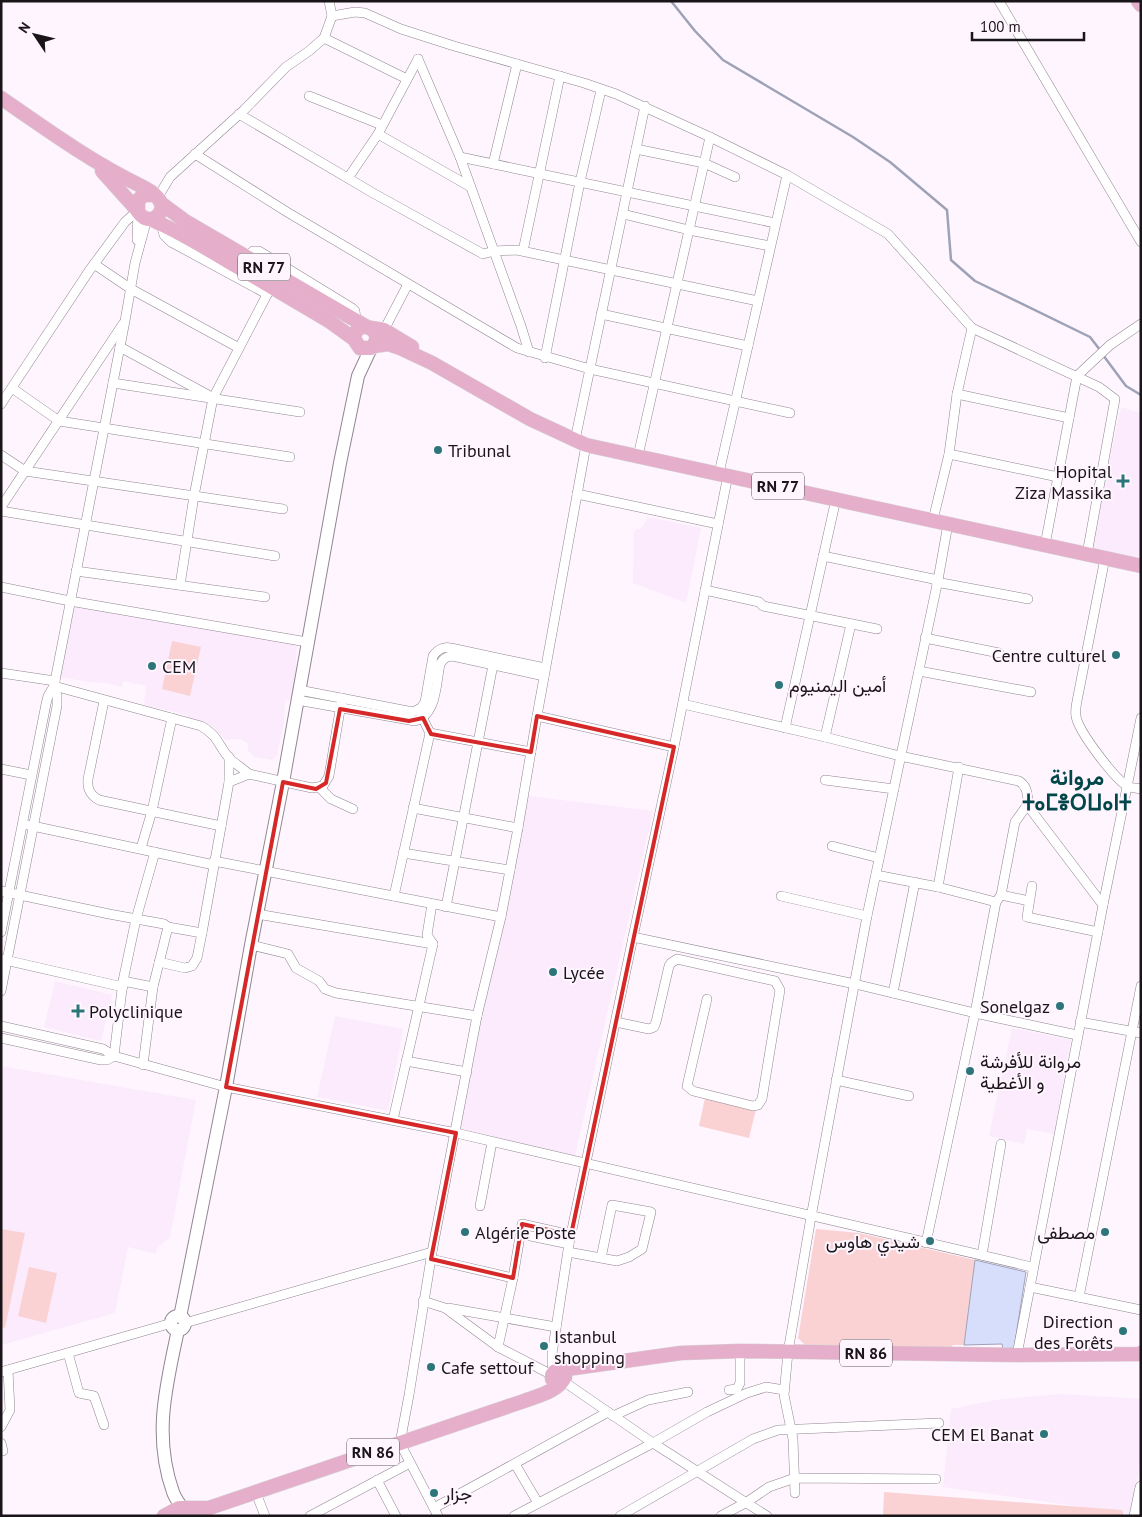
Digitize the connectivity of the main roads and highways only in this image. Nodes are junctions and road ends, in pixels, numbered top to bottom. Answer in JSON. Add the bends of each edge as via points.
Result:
{"nodes":[{"id":1,"x":1138,"y":1,"type":"edge"},
{"id":2,"x":1141,"y":5,"type":"edge"},
{"id":3,"x":1,"y":98,"type":"edge"},
{"id":4,"x":91,"y":160,"type":"junction"},
{"id":5,"x":158,"y":199,"type":"junction"},
{"id":6,"x":145,"y":216,"type":"junction"},
{"id":7,"x":370,"y":326,"type":"junction"},
{"id":8,"x":355,"y":341,"type":"junction"},
{"id":9,"x":372,"y":347,"type":"junction"},
{"id":10,"x":432,"y":363,"type":"junction"},
{"id":11,"x":358,"y":376,"type":"junction"},
{"id":12,"x":1141,"y":566,"type":"edge"},
{"id":13,"x":1140,"y":1354,"type":"edge"},
{"id":14,"x":178,"y":1514,"type":"edge"}],
"edges":[{"from":1,"to":2,"type":"main road"},
{"from":3,"to":4,"type":"main road","number":"RN 77"},
{"from":4,"to":5,"type":"main road","number":"RN 77"},
{"from":4,"to":6,"type":"main road","number":"RN 77","via":[[111,179],[126,200]]},
{"from":5,"to":6,"type":"main road","via":[[161,212],[155,218]]},
{"from":5,"to":6,"type":"main road","via":[[148,194],[140,197],[137,204]]},
{"from":5,"to":7,"type":"main road","number":"RN 77","via":[[178,217]]},
{"from":6,"to":8,"type":"main road","number":"RN 77","via":[[185,236],[269,291],[329,321]]},
{"from":7,"to":8,"type":"main road","via":[[358,329]]},
{"from":7,"to":9,"type":"main road","via":[[376,336]]},
{"from":7,"to":10,"type":"main road","number":"RN 77","via":[[404,341]]},
{"from":8,"to":9,"type":"main road","via":[[360,348]]},
{"from":8,"to":11,"type":"main road"},
{"from":9,"to":10,"type":"main road","number":"RN 77","via":[[383,344],[396,346]]},
{"from":9,"to":11,"type":"main road"},
{"from":10,"to":12,"type":"main road","number":"RN 77","via":[[530,419],[580,442]]},
{"from":11,"to":14,"type":"main road","via":[[226,1087],[164,1399],[163,1446]]},
{"from":13,"to":14,"type":"main road","number":"RN 86","via":[[740,1351],[640,1357],[592,1366],[558,1377],[536,1396],[518,1403],[256,1493]]}]}
